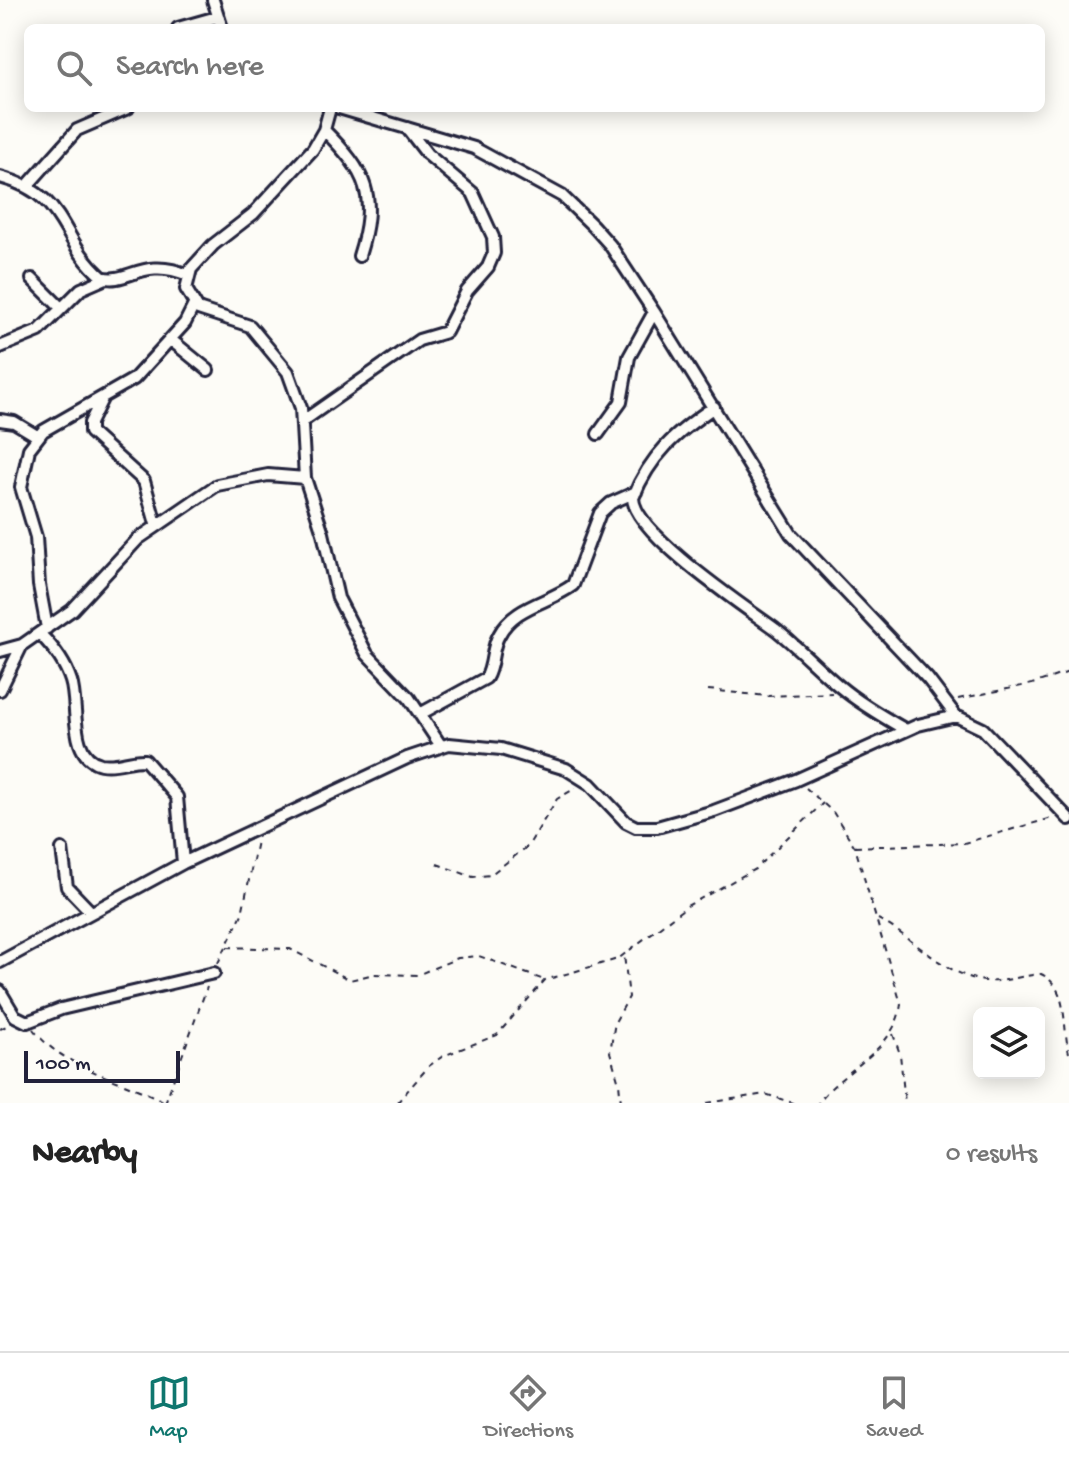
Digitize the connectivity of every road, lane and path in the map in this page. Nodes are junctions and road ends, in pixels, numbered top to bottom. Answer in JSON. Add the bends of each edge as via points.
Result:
{"nodes":[{"id":1,"x":213,"y":0,"type":"edge"},
{"id":2,"x":217,"y":17,"type":"junction"},
{"id":3,"x":187,"y":24,"type":"edge"},
{"id":4,"x":220,"y":24,"type":"edge"},
{"id":5,"x":119,"y":112,"type":"edge"},
{"id":6,"x":329,"y":112,"type":"edge"},
{"id":7,"x":353,"y":112,"type":"edge"},
{"id":8,"x":407,"y":128,"type":"junction"},
{"id":9,"x":324,"y":130,"type":"junction"},
{"id":10,"x":0,"y":177,"type":"edge"},
{"id":11,"x":28,"y":185,"type":"junction"},
{"id":12,"x":359,"y":256,"type":"dead end"},
{"id":13,"x":188,"y":275,"type":"junction"},
{"id":14,"x":32,"y":279,"type":"dead end"},
{"id":15,"x":104,"y":279,"type":"junction"},
{"id":16,"x":194,"y":305,"type":"junction"},
{"id":17,"x":61,"y":308,"type":"junction"},
{"id":18,"x":654,"y":312,"type":"junction"},
{"id":19,"x":171,"y":340,"type":"junction"},
{"id":20,"x":1,"y":345,"type":"edge"},
{"id":21,"x":208,"y":370,"type":"dead end"},
{"id":22,"x":102,"y":399,"type":"junction"},
{"id":23,"x":714,"y":407,"type":"junction"},
{"id":24,"x":0,"y":420,"type":"edge"},
{"id":25,"x":303,"y":421,"type":"junction"},
{"id":26,"x":598,"y":434,"type":"dead end"},
{"id":27,"x":37,"y":436,"type":"junction"},
{"id":28,"x":305,"y":478,"type":"junction"},
{"id":29,"x":636,"y":492,"type":"junction"},
{"id":30,"x":156,"y":524,"type":"junction"},
{"id":31,"x":44,"y":631,"type":"junction"},
{"id":32,"x":22,"y":645,"type":"junction"},
{"id":33,"x":0,"y":651,"type":"edge"},
{"id":34,"x":1069,"y":672,"type":"edge"},
{"id":35,"x":0,"y":690,"type":"edge"},
{"id":36,"x":708,"y":690,"type":"dead end"},
{"id":37,"x":849,"y":694,"type":"junction"},
{"id":38,"x":945,"y":701,"type":"junction"},
{"id":39,"x":420,"y":714,"type":"junction"},
{"id":40,"x":956,"y":716,"type":"junction"},
{"id":41,"x":906,"y":730,"type":"junction"},
{"id":42,"x":441,"y":746,"type":"junction"},
{"id":43,"x":796,"y":780,"type":"junction"},
{"id":44,"x":587,"y":782,"type":"junction"},
{"id":45,"x":823,"y":803,"type":"junction"},
{"id":46,"x":1067,"y":816,"type":"edge"},
{"id":47,"x":855,"y":847,"type":"junction"},
{"id":48,"x":62,"y":849,"type":"dead end"},
{"id":49,"x":183,"y":863,"type":"junction"},
{"id":50,"x":437,"y":864,"type":"dead end"},
{"id":51,"x":90,"y":911,"type":"junction"},
{"id":52,"x":875,"y":918,"type":"junction"},
{"id":53,"x":227,"y":947,"type":"dead end"},
{"id":54,"x":624,"y":955,"type":"junction"},
{"id":55,"x":0,"y":962,"type":"edge"},
{"id":56,"x":214,"y":973,"type":"dead end"},
{"id":57,"x":545,"y":980,"type":"junction"},
{"id":58,"x":0,"y":991,"type":"edge"},
{"id":59,"x":27,"y":1022,"type":"junction"},
{"id":60,"x":892,"y":1032,"type":"junction"},
{"id":61,"x":1069,"y":1053,"type":"edge"},
{"id":62,"x":165,"y":1102,"type":"edge"},
{"id":63,"x":397,"y":1103,"type":"edge"},
{"id":64,"x":621,"y":1103,"type":"edge"},
{"id":65,"x":707,"y":1103,"type":"edge"},
{"id":66,"x":793,"y":1103,"type":"edge"},
{"id":67,"x":818,"y":1103,"type":"edge"},
{"id":68,"x":905,"y":1103,"type":"edge"}],
"edges":[{"from":1,"to":2,"type":"street"},
{"from":2,"to":3,"type":"street"},
{"from":2,"to":4,"type":"street"},
{"from":5,"to":11,"type":"street","via":[[77,130]]},
{"from":6,"to":9,"type":"street"},
{"from":7,"to":8,"type":"street"},
{"from":8,"to":18,"type":"street","via":[[474,148],[562,196],[610,245]]},
{"from":8,"to":25,"type":"street","via":[[427,154],[476,197],[493,237],[492,259],[467,291],[446,332],[419,340]]},
{"from":9,"to":12,"type":"street","via":[[358,166],[366,184]]},
{"from":9,"to":13,"type":"street","via":[[253,214],[213,245]]},
{"from":10,"to":11,"type":"street"},
{"from":11,"to":15,"type":"street","via":[[53,207]]},
{"from":13,"to":15,"type":"street","via":[[152,266]]},
{"from":13,"to":16,"type":"street","via":[[186,289]]},
{"from":14,"to":17,"type":"street"},
{"from":15,"to":17,"type":"street"},
{"from":16,"to":19,"type":"street"},
{"from":16,"to":25,"type":"street","via":[[244,323],[264,338],[288,372]]},
{"from":17,"to":20,"type":"street","via":[[39,331]]},
{"from":18,"to":23,"type":"street"},
{"from":18,"to":26,"type":"street","via":[[631,351],[621,402]]},
{"from":19,"to":21,"type":"street"},
{"from":19,"to":22,"type":"street","via":[[134,379]]},
{"from":22,"to":27,"type":"street"},
{"from":22,"to":30,"type":"street","via":[[90,432],[144,481]]},
{"from":23,"to":29,"type":"street","via":[[668,440]]},
{"from":23,"to":38,"type":"street","via":[[791,534]]},
{"from":24,"to":27,"type":"street"},
{"from":25,"to":28,"type":"street"},
{"from":27,"to":31,"type":"street","via":[[21,487],[36,537]]},
{"from":28,"to":30,"type":"street","via":[[278,474],[226,482]]},
{"from":28,"to":39,"type":"street","via":[[350,628]]},
{"from":29,"to":37,"type":"street","via":[[637,513],[667,545]]},
{"from":29,"to":39,"type":"street","via":[[600,513],[573,585],[504,627],[486,678]]},
{"from":30,"to":31,"type":"street","via":[[97,580],[79,605]]},
{"from":31,"to":32,"type":"street"},
{"from":31,"to":49,"type":"street","via":[[71,681],[85,754],[107,765],[145,760],[174,791]]},
{"from":32,"to":33,"type":"street"},
{"from":32,"to":35,"type":"street"},
{"from":34,"to":38,"type":"path"},
{"from":36,"to":37,"type":"path","via":[[767,696]]},
{"from":37,"to":41,"type":"street"},
{"from":38,"to":40,"type":"street"},
{"from":39,"to":42,"type":"street"},
{"from":40,"to":41,"type":"street"},
{"from":40,"to":46,"type":"street","via":[[983,729]]},
{"from":41,"to":43,"type":"street"},
{"from":42,"to":44,"type":"street","via":[[501,749],[566,769]]},
{"from":42,"to":49,"type":"street"},
{"from":43,"to":44,"type":"street","via":[[689,820],[645,827],[620,817]]},
{"from":43,"to":45,"type":"path"},
{"from":44,"to":50,"type":"path","via":[[557,799],[528,846],[490,875],[473,877]]},
{"from":45,"to":47,"type":"path"},
{"from":45,"to":54,"type":"path","via":[[755,869],[679,911]]},
{"from":46,"to":47,"type":"path","via":[[964,843]]},
{"from":47,"to":52,"type":"path"},
{"from":48,"to":51,"type":"street","via":[[67,887]]},
{"from":49,"to":51,"type":"street"},
{"from":51,"to":55,"type":"street"},
{"from":52,"to":60,"type":"path","via":[[900,994]]},
{"from":52,"to":61,"type":"path","via":[[938,960],[980,980],[1048,977],[1064,1000]]},
{"from":53,"to":57,"type":"path","via":[[290,949],[350,980],[374,974],[417,975],[458,958],[479,956]]},
{"from":54,"to":57,"type":"path","via":[[600,967]]},
{"from":54,"to":64,"type":"path","via":[[629,997],[615,1022],[610,1052]]},
{"from":56,"to":59,"type":"street"},
{"from":57,"to":63,"type":"path","via":[[497,1035],[443,1056]]},
{"from":58,"to":59,"type":"street","via":[[15,1016]]},
{"from":59,"to":62,"type":"path","via":[[65,1060]]},
{"from":60,"to":67,"type":"path"},
{"from":60,"to":68,"type":"path"},
{"from":65,"to":66,"type":"path","via":[[765,1094]]}]}
